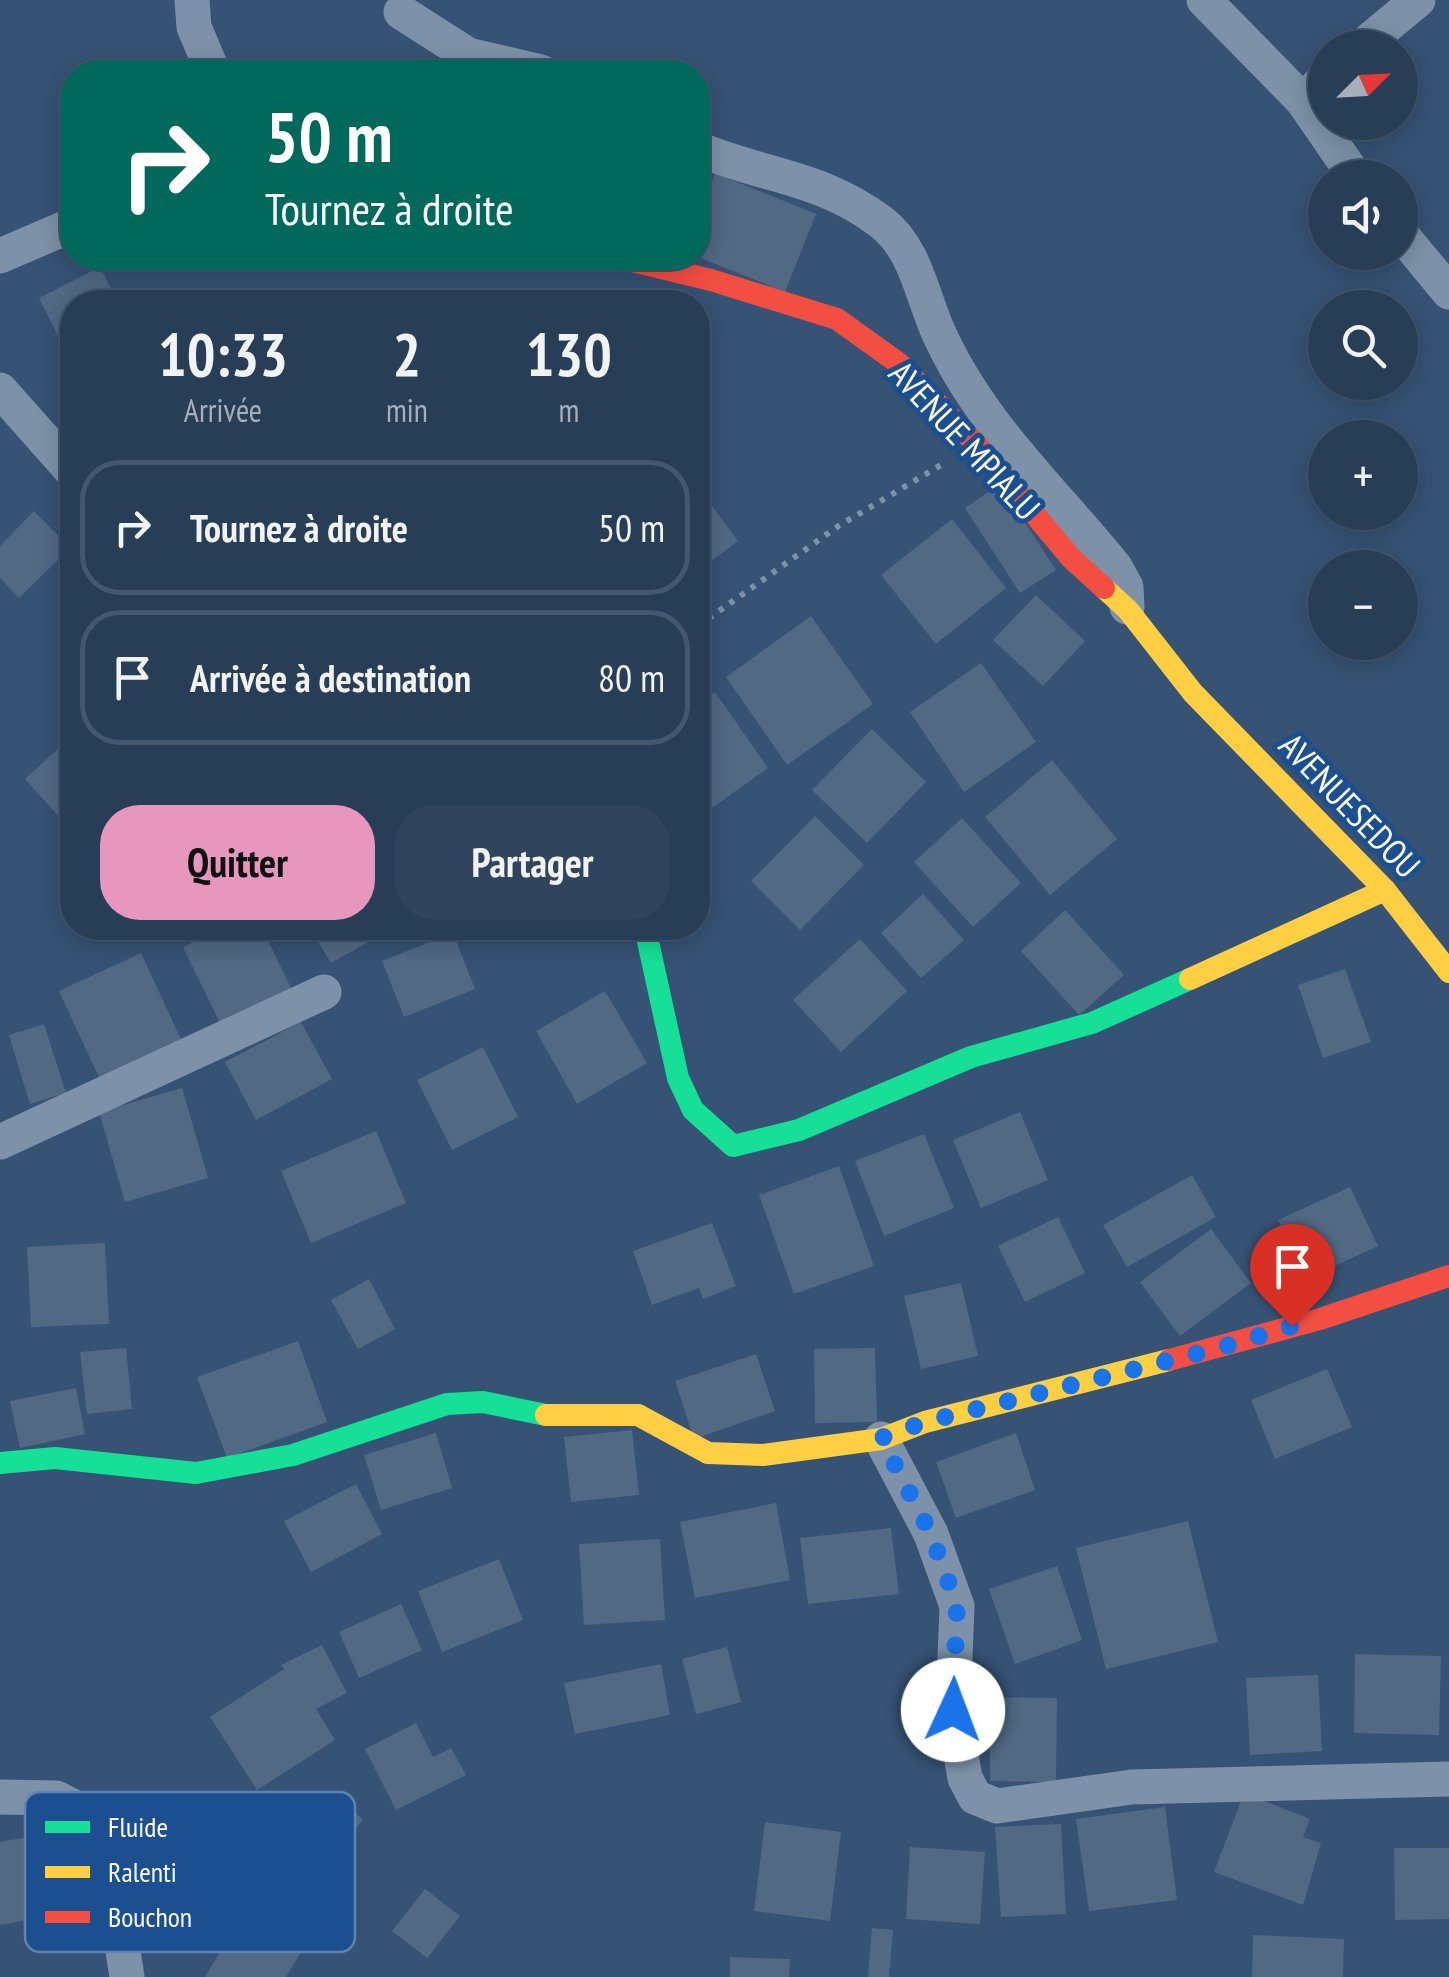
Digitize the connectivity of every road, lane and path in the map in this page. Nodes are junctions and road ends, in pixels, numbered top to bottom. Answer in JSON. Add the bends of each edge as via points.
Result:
{"nodes":[{"id":1,"x":192,"y":0,"type":"edge"},
{"id":2,"x":1204,"y":0,"type":"edge"},
{"id":3,"x":1418,"y":0,"type":"edge"},
{"id":4,"x":401,"y":12,"type":"dead end"},
{"id":5,"x":1382,"y":30,"type":"edge"},
{"id":6,"x":208,"y":60,"type":"edge"},
{"id":7,"x":489,"y":60,"type":"edge"},
{"id":8,"x":1308,"y":84,"type":"edge"},
{"id":9,"x":710,"y":154,"type":"edge"},
{"id":10,"x":60,"y":231,"type":"edge"},
{"id":11,"x":1418,"y":255,"type":"edge"},
{"id":12,"x":0,"y":256,"type":"edge"},
{"id":13,"x":670,"y":270,"type":"edge"},
{"id":14,"x":1449,"y":292,"type":"edge"},
{"id":15,"x":0,"y":390,"type":"edge"},
{"id":16,"x":976,"y":444,"type":"junction"},
{"id":17,"x":60,"y":458,"type":"edge"},
{"id":18,"x":1128,"y":610,"type":"junction"},
{"id":19,"x":710,"y":617,"type":"edge"},
{"id":20,"x":1193,"y":693,"type":"joint"},
{"id":21,"x":1386,"y":890,"type":"junction"},
{"id":22,"x":648,"y":940,"type":"edge"},
{"id":23,"x":1449,"y":972,"type":"edge"},
{"id":24,"x":324,"y":992,"type":"dead end"},
{"id":25,"x":0,"y":1142,"type":"edge"},
{"id":26,"x":1449,"y":1276,"type":"edge"},
{"id":27,"x":881,"y":1438,"type":"junction"},
{"id":28,"x":0,"y":1463,"type":"edge"},
{"id":29,"x":1449,"y":1779,"type":"edge"},
{"id":30,"x":0,"y":1797,"type":"edge"},
{"id":31,"x":25,"y":1797,"type":"edge"},
{"id":32,"x":124,"y":1952,"type":"edge"},
{"id":33,"x":128,"y":1977,"type":"edge"}],
"edges":[{"from":1,"to":6,"type":"street"},
{"from":2,"to":8,"type":"street"},
{"from":3,"to":5,"type":"street"},
{"from":4,"to":7,"type":"street","via":[[468,55]]},
{"from":9,"to":18,"type":"street","via":[[844,197],[885,225],[914,263],[959,376],[985,416],[1116,567]]},
{"from":10,"to":12,"type":"street"},
{"from":11,"to":14,"type":"street"},
{"from":13,"to":16,"type":"street","name":"AVENUE MPIALU","via":[[837,320],[901,365]]},
{"from":15,"to":17,"type":"street"},
{"from":16,"to":18,"type":"street","name":"AVENUE MPIALU","via":[[1071,558]]},
{"from":16,"to":19,"type":"path","via":[[836,527]]},
{"from":18,"to":20,"type":"street","name":"AVENUE MPIALU"},
{"from":20,"to":21,"type":"street","name":"AVENUESEDOU"},
{"from":21,"to":22,"type":"street","via":[[1092,1023],[971,1058],[799,1130],[733,1146],[693,1110],[678,1078]]},
{"from":21,"to":23,"type":"street","name":"AVENUESEDOU"},
{"from":24,"to":25,"type":"street"},
{"from":26,"to":27,"type":"street","via":[[1219,1348]]},
{"from":27,"to":28,"type":"street","via":[[762,1455],[708,1453],[638,1415],[546,1414],[483,1402],[447,1404],[293,1455],[196,1473],[54,1458]]},
{"from":27,"to":29,"type":"street","via":[[931,1534],[957,1606],[953,1710],[975,1798],[997,1806],[1132,1787]]},
{"from":30,"to":31,"type":"street"},
{"from":32,"to":33,"type":"street"}]}
